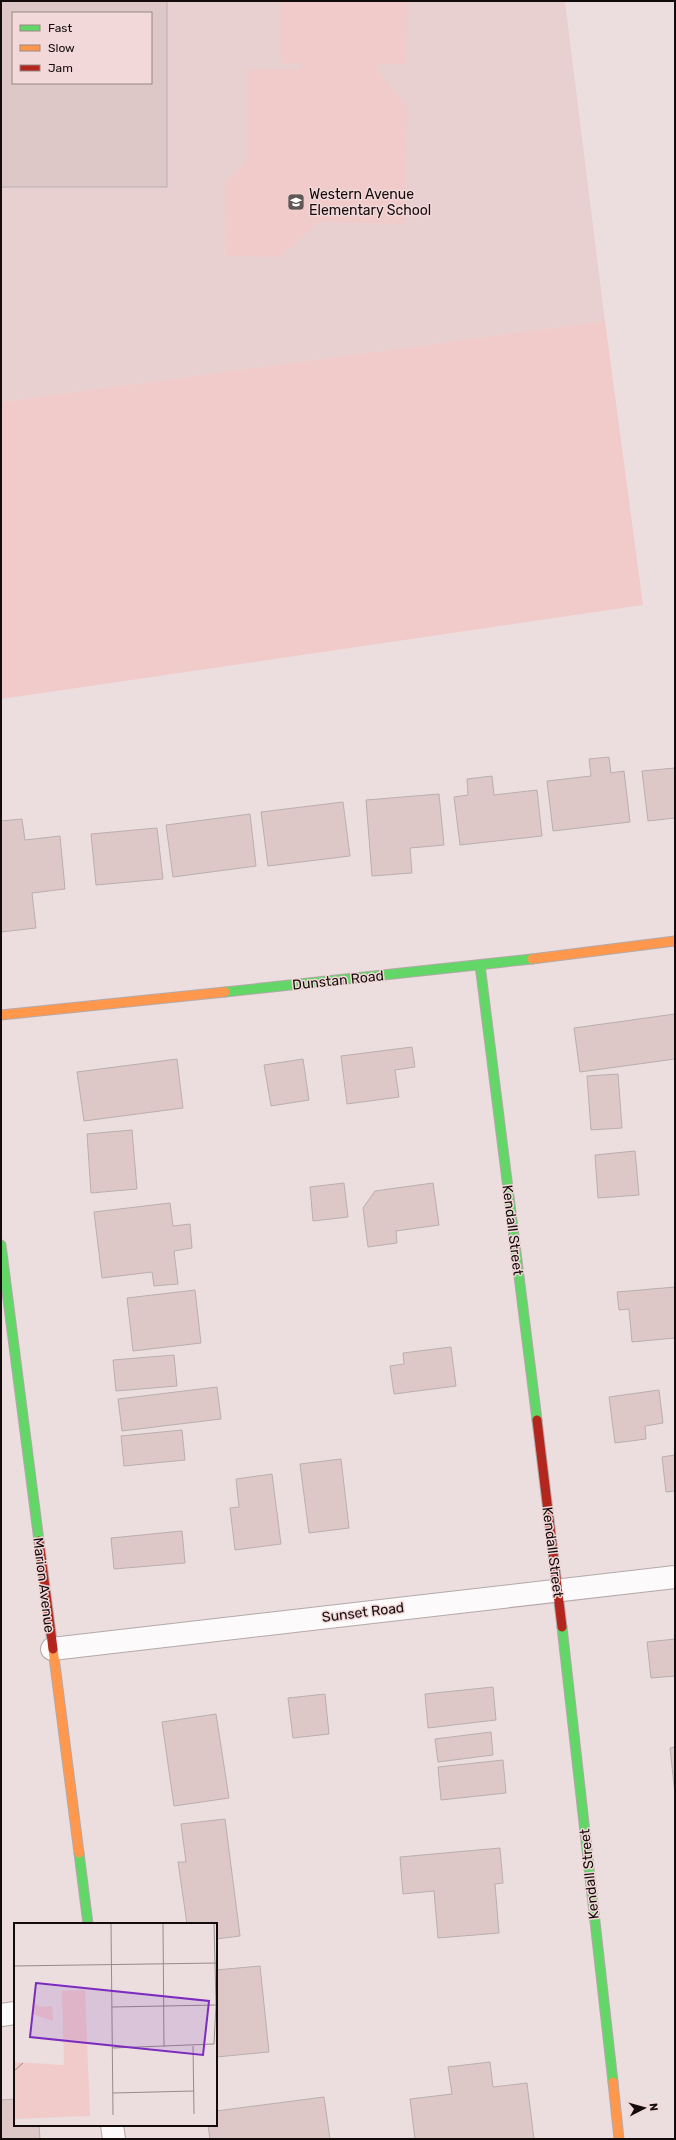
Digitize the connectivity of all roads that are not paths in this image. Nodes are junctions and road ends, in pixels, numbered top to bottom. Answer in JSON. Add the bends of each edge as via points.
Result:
{"nodes":[{"id":1,"x":675,"y":941,"type":"edge"},
{"id":2,"x":480,"y":965,"type":"junction"},
{"id":3,"x":1,"y":1015,"type":"edge"},
{"id":4,"x":1,"y":1245,"type":"edge"},
{"id":5,"x":675,"y":1577,"type":"edge"},
{"id":6,"x":558,"y":1590,"type":"junction"},
{"id":7,"x":52,"y":1649,"type":"junction"},
{"id":8,"x":88,"y":1923,"type":"edge"},
{"id":9,"x":14,"y":2013,"type":"edge"},
{"id":10,"x":1,"y":2015,"type":"edge"},
{"id":11,"x":112,"y":2126,"type":"edge"},
{"id":12,"x":114,"y":2139,"type":"edge"},
{"id":13,"x":619,"y":2139,"type":"edge"}],
"edges":[{"from":1,"to":2,"type":"street","name":"Dunstan Road"},
{"from":2,"to":3,"type":"street","name":"Dunstan Road"},
{"from":2,"to":6,"type":"street","name":"Kendall Street"},
{"from":4,"to":7,"type":"street","name":"Marion Avenue"},
{"from":5,"to":6,"type":"street","name":"Sunset Road"},
{"from":6,"to":7,"type":"street","name":"Sunset Road"},
{"from":6,"to":13,"type":"street","name":"Kendall Street"},
{"from":7,"to":8,"type":"street","name":"Marion Avenue"},
{"from":9,"to":10,"type":"street"},
{"from":11,"to":12,"type":"street"}]}
